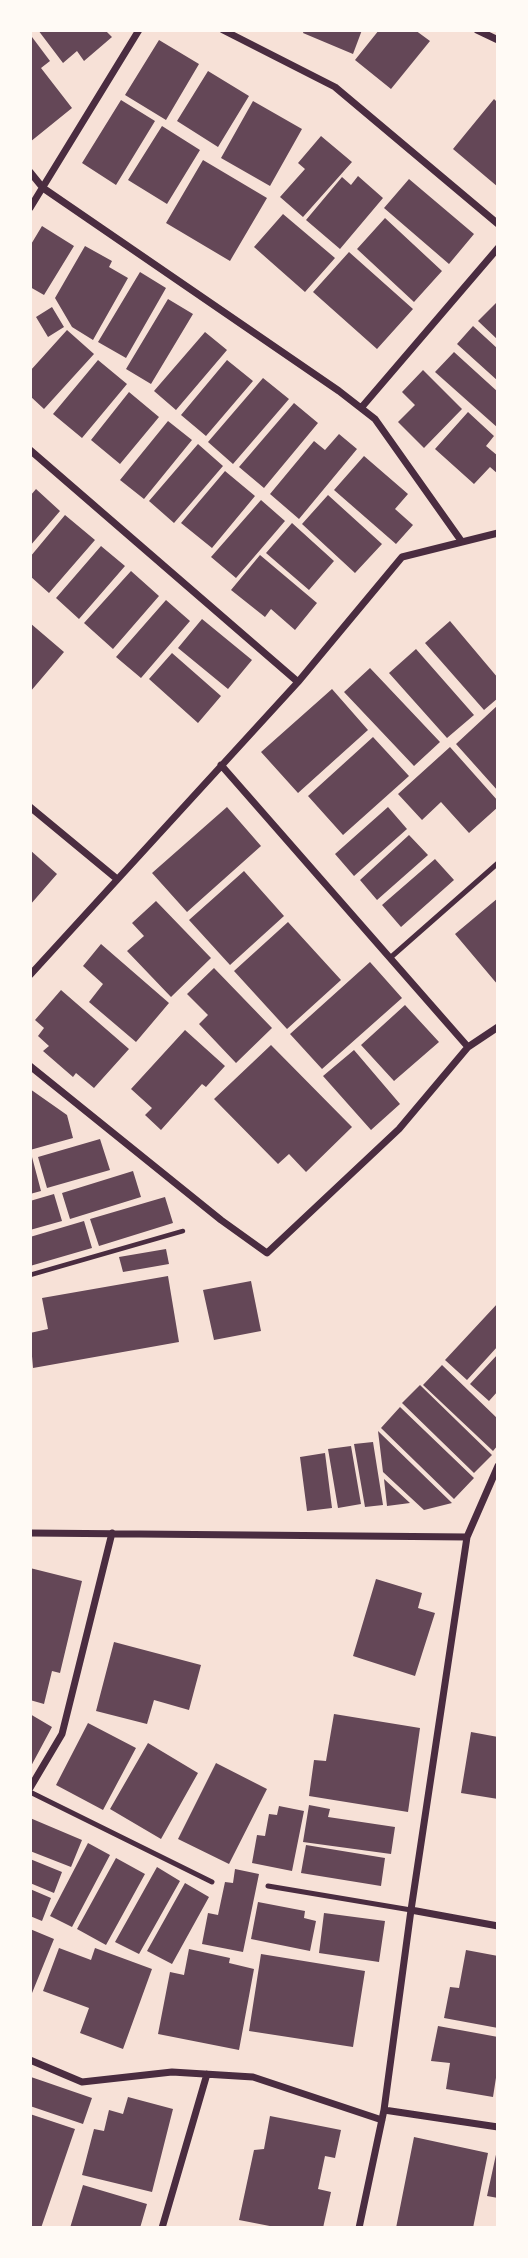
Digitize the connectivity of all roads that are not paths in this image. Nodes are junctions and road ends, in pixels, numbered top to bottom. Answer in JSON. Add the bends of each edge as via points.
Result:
{"nodes":[{"id":1,"x":139,"y":30,"type":"edge"},
{"id":2,"x":223,"y":30,"type":"edge"},
{"id":3,"x":477,"y":30,"type":"edge"},
{"id":4,"x":498,"y":40,"type":"edge"},
{"id":5,"x":30,"y":172,"type":"edge"},
{"id":6,"x":43,"y":188,"type":"junction"},
{"id":7,"x":30,"y":208,"type":"edge"},
{"id":8,"x":498,"y":224,"type":"edge"},
{"id":9,"x":498,"y":248,"type":"edge"},
{"id":10,"x":361,"y":408,"type":"junction"},
{"id":11,"x":30,"y":450,"type":"edge"},
{"id":12,"x":498,"y":533,"type":"edge"},
{"id":13,"x":462,"y":542,"type":"junction"},
{"id":14,"x":298,"y":682,"type":"junction"},
{"id":15,"x":221,"y":765,"type":"junction"},
{"id":16,"x":30,"y":807,"type":"edge"},
{"id":17,"x":498,"y":863,"type":"edge"},
{"id":18,"x":117,"y":879,"type":"junction"},
{"id":19,"x":390,"y":958,"type":"junction"},
{"id":20,"x":30,"y":975,"type":"edge"},
{"id":21,"x":498,"y":1027,"type":"edge"},
{"id":22,"x":468,"y":1047,"type":"junction"},
{"id":23,"x":30,"y":1066,"type":"edge"},
{"id":24,"x":498,"y":1466,"type":"edge"},
{"id":25,"x":30,"y":1533,"type":"edge"},
{"id":26,"x":112,"y":1533,"type":"junction"},
{"id":27,"x":467,"y":1537,"type":"junction"},
{"id":28,"x":30,"y":1790,"type":"edge"},
{"id":29,"x":212,"y":1882,"type":"dead end"},
{"id":30,"x":268,"y":1886,"type":"dead end"},
{"id":31,"x":411,"y":1910,"type":"junction"},
{"id":32,"x":498,"y":1926,"type":"edge"},
{"id":33,"x":30,"y":2060,"type":"edge"},
{"id":34,"x":206,"y":2074,"type":"junction"},
{"id":35,"x":384,"y":2110,"type":"junction"},
{"id":36,"x":382,"y":2120,"type":"junction"},
{"id":37,"x":498,"y":2127,"type":"edge"},
{"id":38,"x":162,"y":2228,"type":"edge"},
{"id":39,"x":359,"y":2228,"type":"edge"}],
"edges":[{"from":1,"to":6,"type":"street"},
{"from":2,"to":8,"type":"street","via":[[335,87]]},
{"from":3,"to":4,"type":"street"},
{"from":5,"to":6,"type":"street"},
{"from":6,"to":7,"type":"street"},
{"from":6,"to":10,"type":"street"},
{"from":9,"to":10,"type":"street"},
{"from":10,"to":13,"type":"street","via":[[375,419]]},
{"from":11,"to":14,"type":"street"},
{"from":12,"to":13,"type":"street"},
{"from":13,"to":14,"type":"street","via":[[402,557]]},
{"from":14,"to":15,"type":"street"},
{"from":15,"to":18,"type":"street"},
{"from":15,"to":19,"type":"street"},
{"from":16,"to":18,"type":"street"},
{"from":17,"to":19,"type":"lane"},
{"from":18,"to":20,"type":"street"},
{"from":19,"to":22,"type":"street"},
{"from":21,"to":22,"type":"street"},
{"from":22,"to":23,"type":"street","via":[[399,1129],[267,1253]]},
{"from":24,"to":27,"type":"street"},
{"from":25,"to":26,"type":"street"},
{"from":26,"to":27,"type":"street"},
{"from":26,"to":28,"type":"street","via":[[62,1734]]},
{"from":27,"to":31,"type":"street"},
{"from":28,"to":29,"type":"lane"},
{"from":30,"to":31,"type":"lane"},
{"from":31,"to":32,"type":"street"},
{"from":31,"to":35,"type":"street"},
{"from":33,"to":34,"type":"street","via":[[82,2082],[172,2072]]},
{"from":34,"to":36,"type":"street","via":[[253,2077]]},
{"from":34,"to":38,"type":"street"},
{"from":35,"to":36,"type":"street"},
{"from":35,"to":37,"type":"street"},
{"from":36,"to":39,"type":"street"}]}
